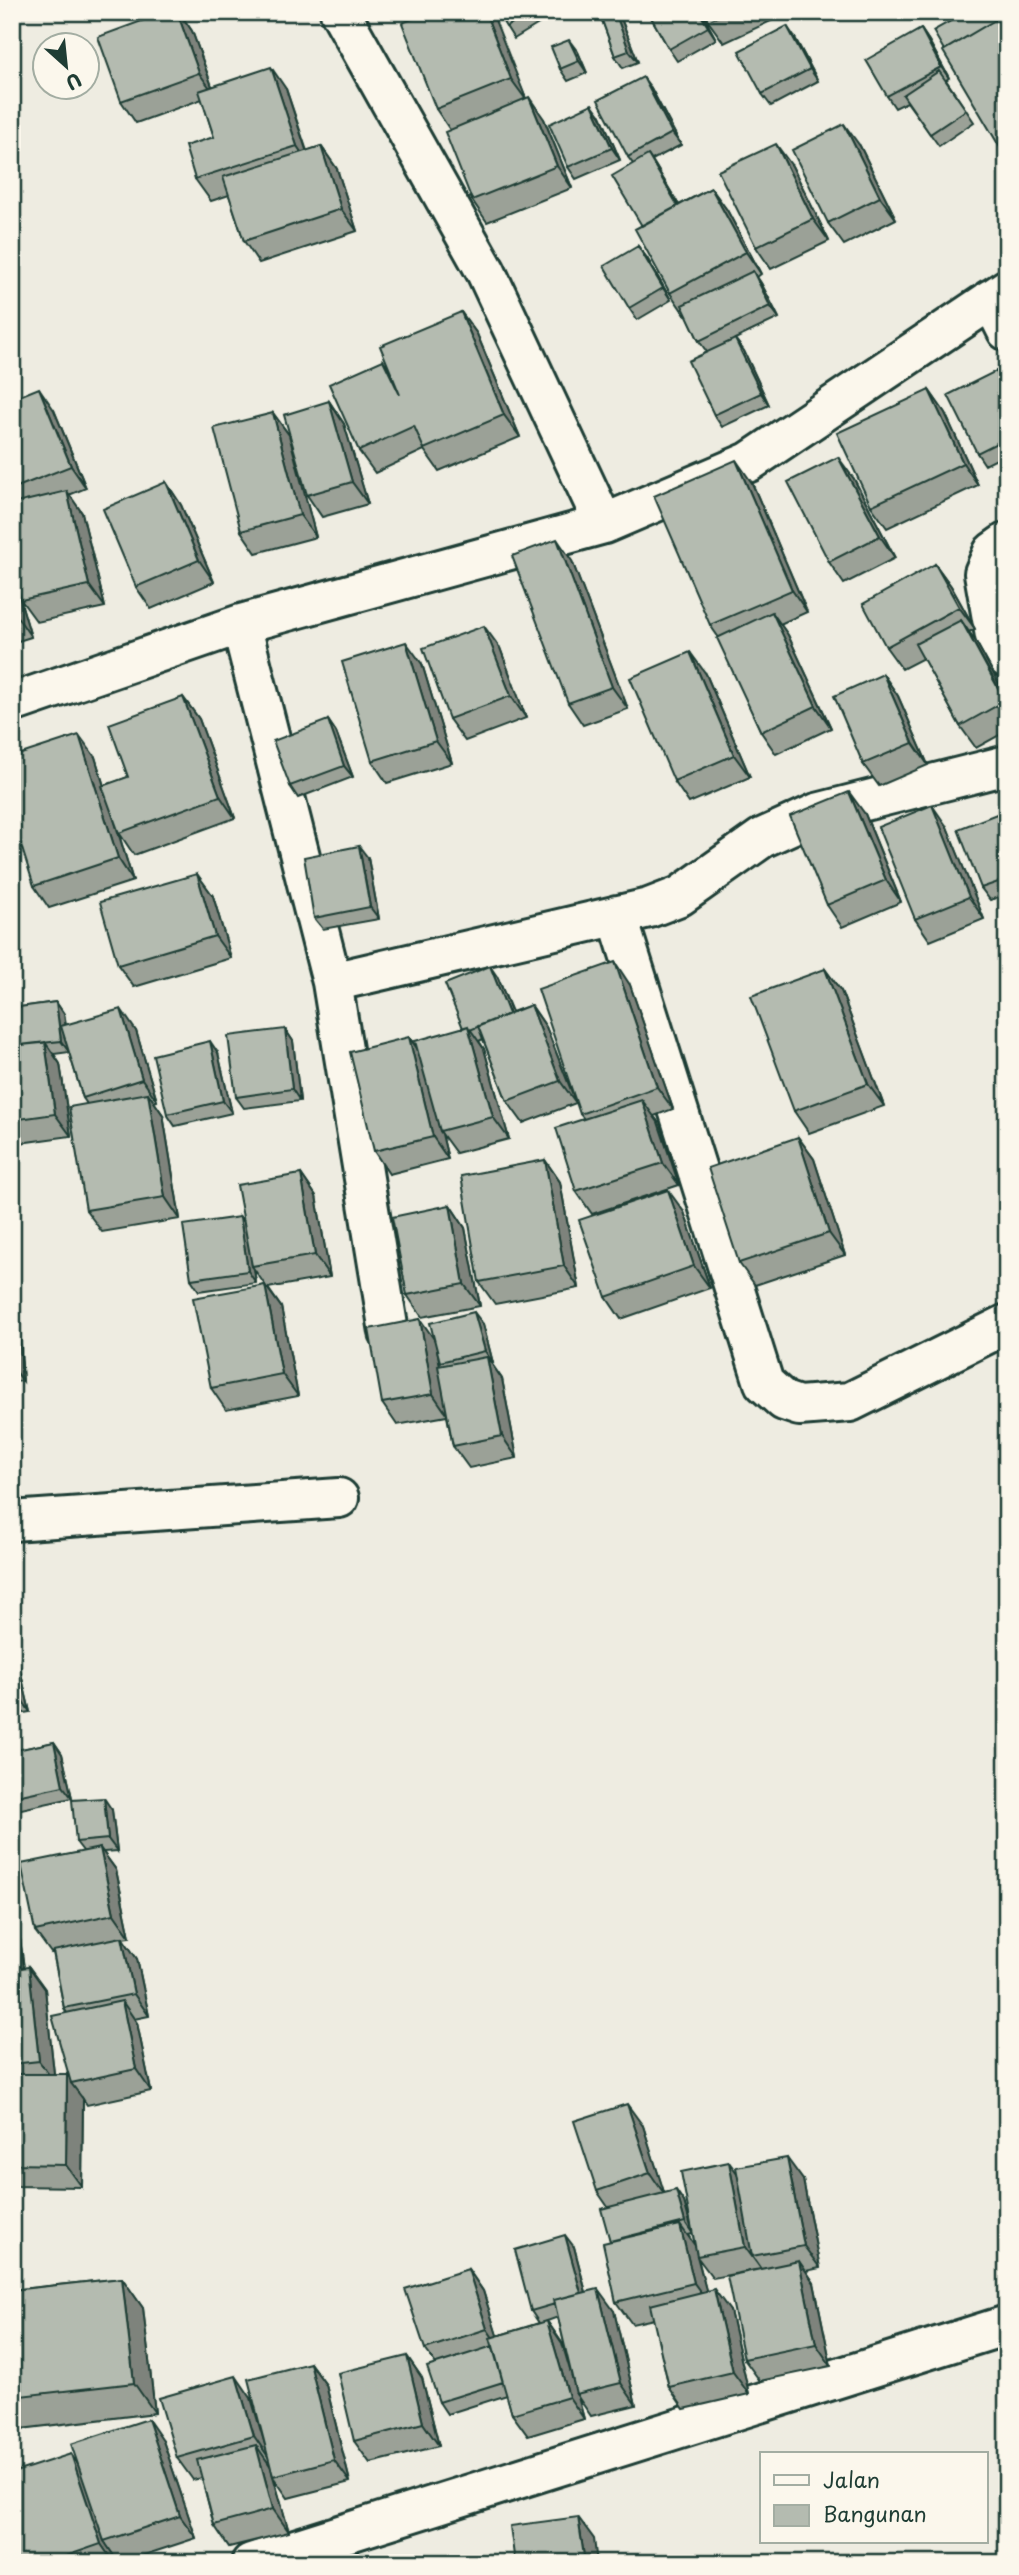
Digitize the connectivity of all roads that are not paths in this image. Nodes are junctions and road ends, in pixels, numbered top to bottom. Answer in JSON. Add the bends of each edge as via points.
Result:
{"nodes":[{"id":1,"x":340,"y":12,"type":"edge"},
{"id":2,"x":1002,"y":306,"type":"edge"},
{"id":3,"x":604,"y":524,"type":"junction"},
{"id":4,"x":1007,"y":542,"type":"edge"},
{"id":5,"x":241,"y":624,"type":"junction"},
{"id":6,"x":1007,"y":658,"type":"edge"},
{"id":7,"x":12,"y":703,"type":"edge"},
{"id":8,"x":1007,"y":765,"type":"edge"},
{"id":9,"x":617,"y":915,"type":"junction"},
{"id":10,"x":332,"y":982,"type":"junction"},
{"id":11,"x":1007,"y":1324,"type":"edge"},
{"id":12,"x":389,"y":1332,"type":"edge"},
{"id":13,"x":340,"y":1498,"type":"dead end"},
{"id":14,"x":12,"y":1521,"type":"edge"},
{"id":15,"x":1007,"y":2325,"type":"edge"},
{"id":16,"x":251,"y":2563,"type":"edge"}],
"edges":[{"from":1,"to":3,"type":"street","via":[[486,272]]},
{"from":2,"to":3,"type":"street","via":[[749,461]]},
{"from":3,"to":5,"type":"street"},
{"from":4,"to":6,"type":"street","via":[[993,552],[984,573],[995,636]]},
{"from":5,"to":7,"type":"street"},
{"from":5,"to":10,"type":"street"},
{"from":8,"to":9,"type":"street","via":[[817,813],[762,838],[680,896]]},
{"from":9,"to":10,"type":"street"},
{"from":9,"to":11,"type":"street","via":[[764,1382],[784,1401],[799,1406],[850,1402]]},
{"from":10,"to":12,"type":"street"},
{"from":13,"to":14,"type":"street"},
{"from":15,"to":16,"type":"street"}]}
